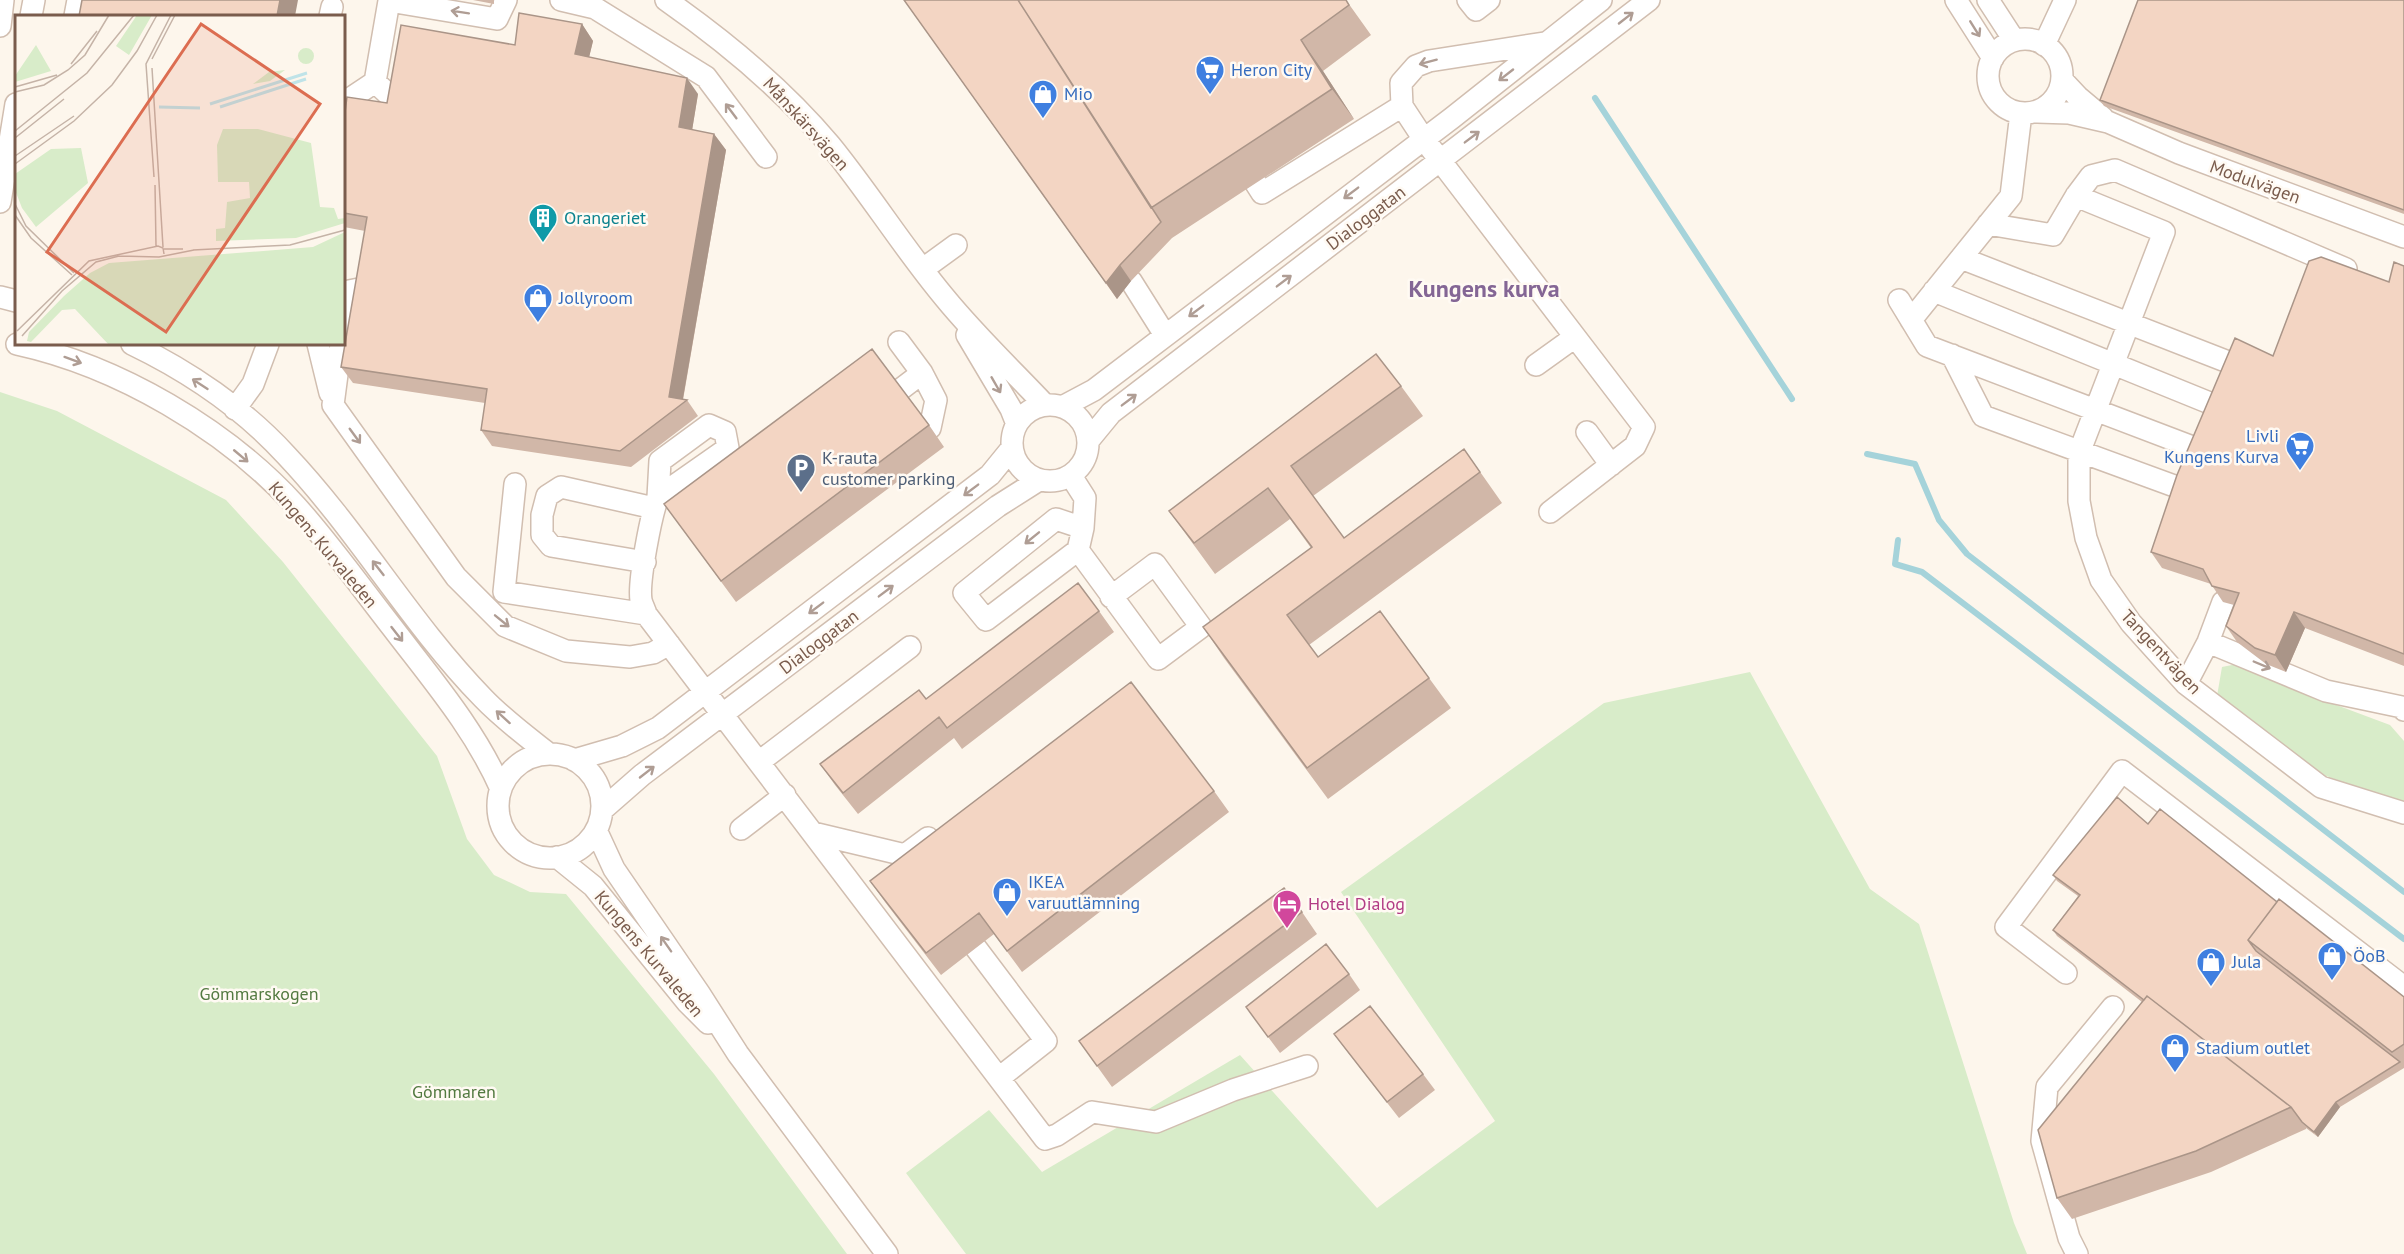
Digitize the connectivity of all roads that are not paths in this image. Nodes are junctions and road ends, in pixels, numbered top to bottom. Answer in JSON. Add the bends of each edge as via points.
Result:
{"nodes":[{"id":1,"x":3,"y":0,"type":"edge"},
{"id":2,"x":33,"y":0,"type":"edge"},
{"id":3,"x":78,"y":0,"type":"edge"},
{"id":4,"x":389,"y":0,"type":"edge"},
{"id":5,"x":506,"y":0,"type":"edge"},
{"id":6,"x":561,"y":0,"type":"edge"},
{"id":7,"x":666,"y":0,"type":"edge"},
{"id":8,"x":1468,"y":0,"type":"edge"},
{"id":9,"x":1489,"y":0,"type":"edge"},
{"id":10,"x":1601,"y":0,"type":"edge"},
{"id":11,"x":1649,"y":0,"type":"edge"},
{"id":12,"x":1956,"y":0,"type":"edge"},
{"id":13,"x":1988,"y":0,"type":"edge"},
{"id":14,"x":2065,"y":0,"type":"edge"},
{"id":15,"x":31,"y":15,"type":"edge"},
{"id":16,"x":75,"y":15,"type":"edge"},
{"id":17,"x":0,"y":26,"type":"edge"},
{"id":18,"x":2014,"y":40,"type":"junction"},
{"id":19,"x":1548,"y":42,"type":"junction"},
{"id":20,"x":2044,"y":45,"type":"junction"},
{"id":21,"x":1993,"y":58,"type":"junction"},
{"id":22,"x":2062,"y":80,"type":"junction"},
{"id":23,"x":375,"y":82,"type":"junction"},
{"id":24,"x":401,"y":106,"type":"edge"},
{"id":25,"x":1402,"y":106,"type":"junction"},
{"id":26,"x":15,"y":110,"type":"edge"},
{"id":27,"x":2029,"y":112,"type":"junction"},
{"id":28,"x":2108,"y":122,"type":"junction"},
{"id":29,"x":1423,"y":138,"type":"junction"},
{"id":30,"x":345,"y":142,"type":"edge"},
{"id":31,"x":766,"y":157,"type":"dead end"},
{"id":32,"x":1441,"y":160,"type":"junction"},
{"id":33,"x":1255,"y":182,"type":"dead end"},
{"id":34,"x":2076,"y":196,"type":"junction"},
{"id":35,"x":0,"y":202,"type":"edge"},
{"id":36,"x":1988,"y":224,"type":"junction"},
{"id":37,"x":2404,"y":237,"type":"edge"},
{"id":38,"x":956,"y":245,"type":"dead end"},
{"id":39,"x":1960,"y":258,"type":"junction"},
{"id":40,"x":923,"y":269,"type":"junction"},
{"id":41,"x":2362,"y":275,"type":"edge"},
{"id":42,"x":1131,"y":282,"type":"dead end"},
{"id":43,"x":369,"y":287,"type":"edge"},
{"id":44,"x":1934,"y":291,"type":"junction"},
{"id":45,"x":0,"y":297,"type":"edge"},
{"id":46,"x":945,"y":298,"type":"junction"},
{"id":47,"x":1899,"y":300,"type":"dead end"},
{"id":48,"x":15,"y":301,"type":"edge"},
{"id":49,"x":1911,"y":320,"type":"junction"},
{"id":50,"x":345,"y":321,"type":"edge"},
{"id":51,"x":2129,"y":323,"type":"junction"},
{"id":52,"x":1165,"y":335,"type":"junction"},
{"id":53,"x":1575,"y":337,"type":"junction"},
{"id":54,"x":0,"y":340,"type":"edge"},
{"id":55,"x":899,"y":342,"type":"dead end"},
{"id":56,"x":15,"y":344,"type":"edge"},
{"id":57,"x":22,"y":345,"type":"edge"},
{"id":58,"x":134,"y":345,"type":"edge"},
{"id":59,"x":268,"y":345,"type":"edge"},
{"id":60,"x":318,"y":345,"type":"edge"},
{"id":61,"x":341,"y":345,"type":"edge"},
{"id":62,"x":1952,"y":355,"type":"junction"},
{"id":63,"x":2114,"y":363,"type":"junction"},
{"id":64,"x":1536,"y":365,"type":"dead end"},
{"id":65,"x":2241,"y":367,"type":"edge"},
{"id":66,"x":922,"y":373,"type":"junction"},
{"id":67,"x":901,"y":389,"type":"edge"},
{"id":68,"x":333,"y":405,"type":"junction"},
{"id":69,"x":1053,"y":406,"type":"junction"},
{"id":70,"x":234,"y":408,"type":"junction"},
{"id":71,"x":2222,"y":408,"type":"edge"},
{"id":72,"x":2096,"y":410,"type":"junction"},
{"id":73,"x":1017,"y":424,"type":"junction"},
{"id":74,"x":930,"y":428,"type":"dead end"},
{"id":75,"x":1587,"y":432,"type":"dead end"},
{"id":76,"x":1088,"y":441,"type":"junction"},
{"id":77,"x":1012,"y":448,"type":"junction"},
{"id":78,"x":2204,"y":451,"type":"edge"},
{"id":79,"x":2079,"y":453,"type":"junction"},
{"id":80,"x":1611,"y":465,"type":"junction"},
{"id":81,"x":1071,"y":476,"type":"junction"},
{"id":82,"x":1039,"y":480,"type":"junction"},
{"id":83,"x":515,"y":483,"type":"dead end"},
{"id":84,"x":2188,"y":491,"type":"edge"},
{"id":85,"x":1550,"y":512,"type":"dead end"},
{"id":86,"x":1083,"y":528,"type":"junction"},
{"id":87,"x":1078,"y":550,"type":"junction"},
{"id":88,"x":645,"y":562,"type":"junction"},
{"id":89,"x":456,"y":577,"type":"junction"},
{"id":90,"x":504,"y":592,"type":"junction"},
{"id":91,"x":1111,"y":597,"type":"junction"},
{"id":92,"x":2223,"y":602,"type":"edge"},
{"id":93,"x":646,"y":614,"type":"junction"},
{"id":94,"x":2208,"y":642,"type":"junction"},
{"id":95,"x":669,"y":644,"type":"junction"},
{"id":96,"x":910,"y":647,"type":"dead end"},
{"id":97,"x":2186,"y":684,"type":"junction"},
{"id":98,"x":706,"y":692,"type":"junction"},
{"id":99,"x":2404,"y":710,"type":"edge"},
{"id":100,"x":723,"y":714,"type":"junction"},
{"id":101,"x":549,"y":754,"type":"junction"},
{"id":102,"x":574,"y":760,"type":"junction"},
{"id":103,"x":759,"y":762,"type":"junction"},
{"id":104,"x":501,"y":789,"type":"junction"},
{"id":105,"x":785,"y":795,"type":"junction"},
{"id":106,"x":602,"y":810,"type":"junction"},
{"id":107,"x":2404,"y":813,"type":"edge"},
{"id":108,"x":941,"y":828,"type":"edge"},
{"id":109,"x":741,"y":829,"type":"dead end"},
{"id":110,"x":596,"y":831,"type":"junction"},
{"id":111,"x":813,"y":833,"type":"junction"},
{"id":112,"x":557,"y":857,"type":"junction"},
{"id":113,"x":976,"y":948,"type":"dead end"},
{"id":114,"x":2066,"y":973,"type":"dead end"},
{"id":115,"x":2404,"y":987,"type":"edge"},
{"id":116,"x":2113,"y":1007,"type":"dead end"},
{"id":117,"x":738,"y":1054,"type":"junction"},
{"id":118,"x":1307,"y":1066,"type":"dead end"},
{"id":119,"x":999,"y":1078,"type":"junction"},
{"id":120,"x":887,"y":1254,"type":"edge"},
{"id":121,"x":2077,"y":1254,"type":"edge"}],
"edges":[{"from":1,"to":17,"type":"street"},
{"from":2,"to":15,"type":"street"},
{"from":3,"to":16,"type":"street"},
{"from":5,"to":4,"type":"street","one_way":true,"via":[[497,18]]},
{"from":4,"to":23,"type":"street"},
{"from":31,"to":6,"type":"street","one_way":true,"via":[[706,77],[595,8]]},
{"from":7,"to":40,"type":"street","name":"Månskärsvägen","via":[[759,72],[806,119]]},
{"from":8,"to":9,"type":"street","via":[[1476,10]]},
{"from":10,"to":19,"type":"street","name":"Dialoggatan"},
{"from":32,"to":11,"type":"street","name":"Dialoggatan","one_way":true},
{"from":12,"to":21,"type":"street","one_way":true},
{"from":13,"to":18,"type":"street"},
{"from":14,"to":20,"type":"street"},
{"from":18,"to":20,"type":"street"},
{"from":18,"to":21,"type":"street"},
{"from":19,"to":25,"type":"street","one_way":true,"via":[[1416,66],[1401,83]]},
{"from":19,"to":29,"type":"street","name":"Dialoggatan","one_way":true},
{"from":20,"to":22,"type":"street","via":[[2058,60]]},
{"from":21,"to":27,"type":"street","via":[[1988,81],[1993,94],[2005,107]]},
{"from":22,"to":27,"type":"street","via":[[2049,105]]},
{"from":22,"to":28,"type":"street","name":"Modulvägen"},
{"from":23,"to":24,"type":"street"},
{"from":23,"to":30,"type":"street","via":[[351,98]]},
{"from":25,"to":29,"type":"street"},
{"from":25,"to":33,"type":"street","via":[[1262,194]]},
{"from":26,"to":35,"type":"street"},
{"from":27,"to":28,"type":"street","name":"Modulvägen","via":[[2069,113]]},
{"from":27,"to":36,"type":"street","via":[[2011,196]]},
{"from":28,"to":37,"type":"street","name":"Modulvägen","via":[[2179,153],[2360,212]]},
{"from":29,"to":32,"type":"street"},
{"from":29,"to":52,"type":"street","name":"Dialoggatan","one_way":true},
{"from":32,"to":53,"type":"street"},
{"from":76,"to":32,"type":"street","name":"Dialoggatan","one_way":true,"via":[[1111,413]]},
{"from":34,"to":36,"type":"street","via":[[2053,235]]},
{"from":34,"to":41,"type":"street","via":[[2091,176],[2115,170],[2340,272]]},
{"from":34,"to":51,"type":"street","via":[[2164,232]]},
{"from":36,"to":39,"type":"street"},
{"from":38,"to":40,"type":"street"},
{"from":39,"to":44,"type":"street"},
{"from":39,"to":51,"type":"street"},
{"from":40,"to":46,"type":"street","name":"Månskärsvägen"},
{"from":42,"to":52,"type":"street"},
{"from":43,"to":50,"type":"street","via":[[349,291]]},
{"from":44,"to":49,"type":"street"},
{"from":44,"to":63,"type":"street"},
{"from":45,"to":48,"type":"street"},
{"from":46,"to":69,"type":"street","name":"Månskärsvägen"},
{"from":46,"to":73,"type":"street","name":"Månskärsvägen","one_way":true},
{"from":47,"to":49,"type":"street"},
{"from":49,"to":62,"type":"street","via":[[1927,346]]},
{"from":51,"to":63,"type":"street"},
{"from":51,"to":65,"type":"street"},
{"from":52,"to":69,"type":"street","name":"Dialoggatan","via":[[1094,390]]},
{"from":53,"to":64,"type":"street"},
{"from":53,"to":80,"type":"street","via":[[1644,427],[1635,446]]},
{"from":54,"to":56,"type":"street","name":"Kungens Kurvaleden"},
{"from":55,"to":66,"type":"street"},
{"from":57,"to":104,"type":"street","name":"Kungens Kurvaleden","one_way":true,"via":[[96,368],[166,402],[266,476],[322,537],[456,711],[478,743]]},
{"from":70,"to":58,"type":"street","name":"Kungens Kurvaleden","one_way":true},
{"from":59,"to":70,"type":"street","via":[[253,384]]},
{"from":60,"to":68,"type":"street"},
{"from":61,"to":68,"type":"street"},
{"from":62,"to":72,"type":"street"},
{"from":62,"to":79,"type":"street","via":[[1983,416]]},
{"from":63,"to":71,"type":"street"},
{"from":63,"to":72,"type":"street"},
{"from":66,"to":67,"type":"street"},
{"from":66,"to":74,"type":"street","via":[[936,400]]},
{"from":68,"to":89,"type":"street","one_way":true},
{"from":69,"to":73,"type":"street","via":[[1034,408]]},
{"from":69,"to":76,"type":"street","via":[[1077,416]]},
{"from":101,"to":70,"type":"street","name":"Kungens Kurvaleden","one_way":true,"via":[[505,720],[458,671],[313,485],[285,453]]},
{"from":72,"to":78,"type":"street"},
{"from":72,"to":79,"type":"street"},
{"from":73,"to":77,"type":"street"},
{"from":75,"to":80,"type":"street"},
{"from":76,"to":81,"type":"street","via":[[1081,467]]},
{"from":77,"to":82,"type":"street","via":[[1016,462],[1026,474]]},
{"from":77,"to":98,"type":"street","name":"Dialoggatan","one_way":true,"via":[[990,475]]},
{"from":79,"to":84,"type":"street"},
{"from":79,"to":97,"type":"street","name":"Tangentvägen","via":[[2082,519],[2101,580],[2131,623]]},
{"from":80,"to":85,"type":"street"},
{"from":81,"to":82,"type":"street","via":[[1055,482]]},
{"from":81,"to":86,"type":"street","via":[[1085,498]]},
{"from":100,"to":82,"type":"street","name":"Dialoggatan","one_way":true,"via":[[1009,498]]},
{"from":83,"to":90,"type":"street"},
{"from":86,"to":87,"type":"street"},
{"from":86,"to":87,"type":"street","one_way":true,"via":[[1056,519],[964,593],[986,620]]},
{"from":87,"to":91,"type":"street"},
{"from":88,"to":88,"type":"street","via":[[656,502],[561,487],[547,496],[542,535],[550,546]]},
{"from":88,"to":93,"type":"street","via":[[641,600]]},
{"from":89,"to":90,"type":"street"},
{"from":89,"to":95,"type":"street","one_way":true,"via":[[505,626],[566,651],[630,657],[653,653]]},
{"from":90,"to":93,"type":"street"},
{"from":91,"to":91,"type":"street","via":[[1158,659],[1201,627],[1155,564]]},
{"from":92,"to":94,"type":"street"},
{"from":93,"to":95,"type":"street"},
{"from":94,"to":97,"type":"street"},
{"from":94,"to":99,"type":"street","one_way":true,"via":[[2326,691]]},
{"from":95,"to":98,"type":"street"},
{"from":96,"to":103,"type":"street"},
{"from":97,"to":107,"type":"street","name":"Tangentvägen","via":[[2321,787]]},
{"from":98,"to":100,"type":"street"},
{"from":98,"to":102,"type":"street","name":"Dialoggatan","via":[[640,738]]},
{"from":100,"to":103,"type":"street"},
{"from":106,"to":100,"type":"street","name":"Dialoggatan","one_way":true},
{"from":101,"to":102,"type":"street"},
{"from":101,"to":104,"type":"street","via":[[519,764]]},
{"from":102,"to":106,"type":"street","via":[[596,780]]},
{"from":103,"to":105,"type":"street"},
{"from":104,"to":112,"type":"street","via":[[501,824],[510,839],[531,854]]},
{"from":105,"to":109,"type":"street"},
{"from":105,"to":111,"type":"street"},
{"from":106,"to":110,"type":"street"},
{"from":108,"to":111,"type":"street","via":[[904,855]]},
{"from":110,"to":112,"type":"street","via":[[579,848]]},
{"from":117,"to":110,"type":"street","name":"Kungens Kurvaleden","one_way":true,"via":[[614,869]]},
{"from":111,"to":119,"type":"street"},
{"from":112,"to":117,"type":"street","name":"Kungens Kurvaleden","via":[[592,886],[687,1002]]},
{"from":113,"to":119,"type":"street","via":[[1046,1041]]},
{"from":114,"to":115,"type":"street","via":[[2006,927],[2122,771]]},
{"from":116,"to":121,"type":"street","via":[[2047,1086],[2042,1140]]},
{"from":117,"to":120,"type":"street","name":"Kungens Kurvaleden"},
{"from":118,"to":119,"type":"street","via":[[1233,1090],[1156,1122],[1092,1112],[1045,1139]]}]}
